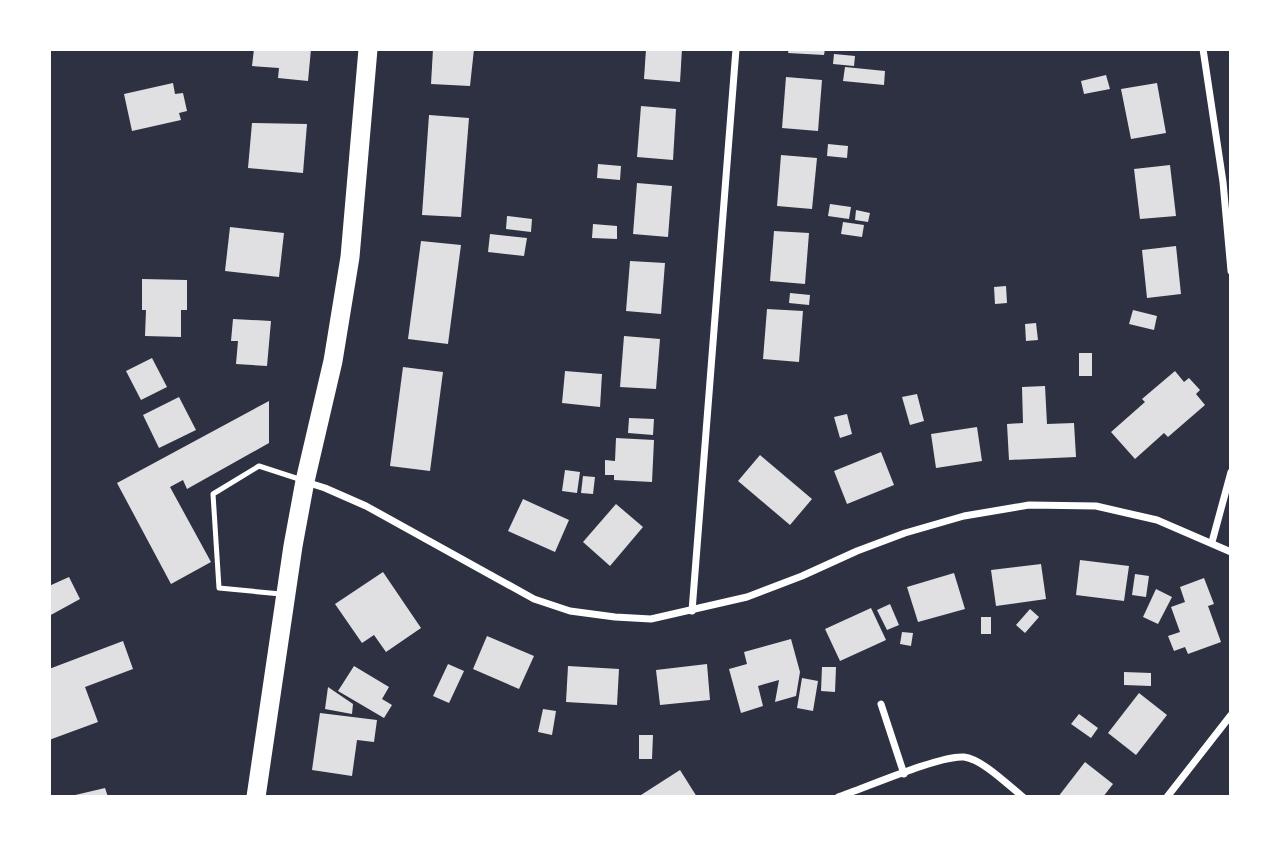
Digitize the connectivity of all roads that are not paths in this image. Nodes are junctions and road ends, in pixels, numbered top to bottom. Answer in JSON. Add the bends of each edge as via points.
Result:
{"nodes":[{"id":1,"x":368,"y":49,"type":"edge"},
{"id":2,"x":736,"y":49,"type":"edge"},
{"id":3,"x":1203,"y":49,"type":"edge"},
{"id":4,"x":1231,"y":271,"type":"edge"},
{"id":5,"x":1231,"y":472,"type":"edge"},
{"id":6,"x":305,"y":481,"type":"junction"},
{"id":7,"x":1212,"y":542,"type":"junction"},
{"id":8,"x":1231,"y":552,"type":"edge"},
{"id":9,"x":285,"y":594,"type":"junction"},
{"id":10,"x":692,"y":611,"type":"junction"},
{"id":11,"x":881,"y":704,"type":"dead end"},
{"id":12,"x":1231,"y":715,"type":"edge"},
{"id":13,"x":904,"y":774,"type":"junction"},
{"id":14,"x":256,"y":797,"type":"edge"},
{"id":15,"x":838,"y":797,"type":"edge"},
{"id":16,"x":1023,"y":797,"type":"edge"},
{"id":17,"x":1167,"y":797,"type":"edge"}],
"edges":[{"from":1,"to":6,"type":"highway","via":[[350,257],[333,361]]},
{"from":2,"to":10,"type":"street"},
{"from":3,"to":4,"type":"street","via":[[1222,170]]},
{"from":5,"to":7,"type":"street"},
{"from":6,"to":9,"type":"highway"},
{"from":6,"to":9,"type":"lane","via":[[259,466],[213,494],[219,588]]},
{"from":6,"to":10,"type":"street","via":[[366,506],[534,599],[570,611],[615,617],[651,619]]},
{"from":7,"to":8,"type":"street"},
{"from":7,"to":10,"type":"street","via":[[1157,520],[1096,506],[1029,505],[964,516],[905,533],[747,597]]},
{"from":9,"to":14,"type":"highway"},
{"from":11,"to":13,"type":"street"},
{"from":12,"to":17,"type":"street"},
{"from":13,"to":15,"type":"street"},
{"from":13,"to":16,"type":"street","via":[[965,757]]}]}
